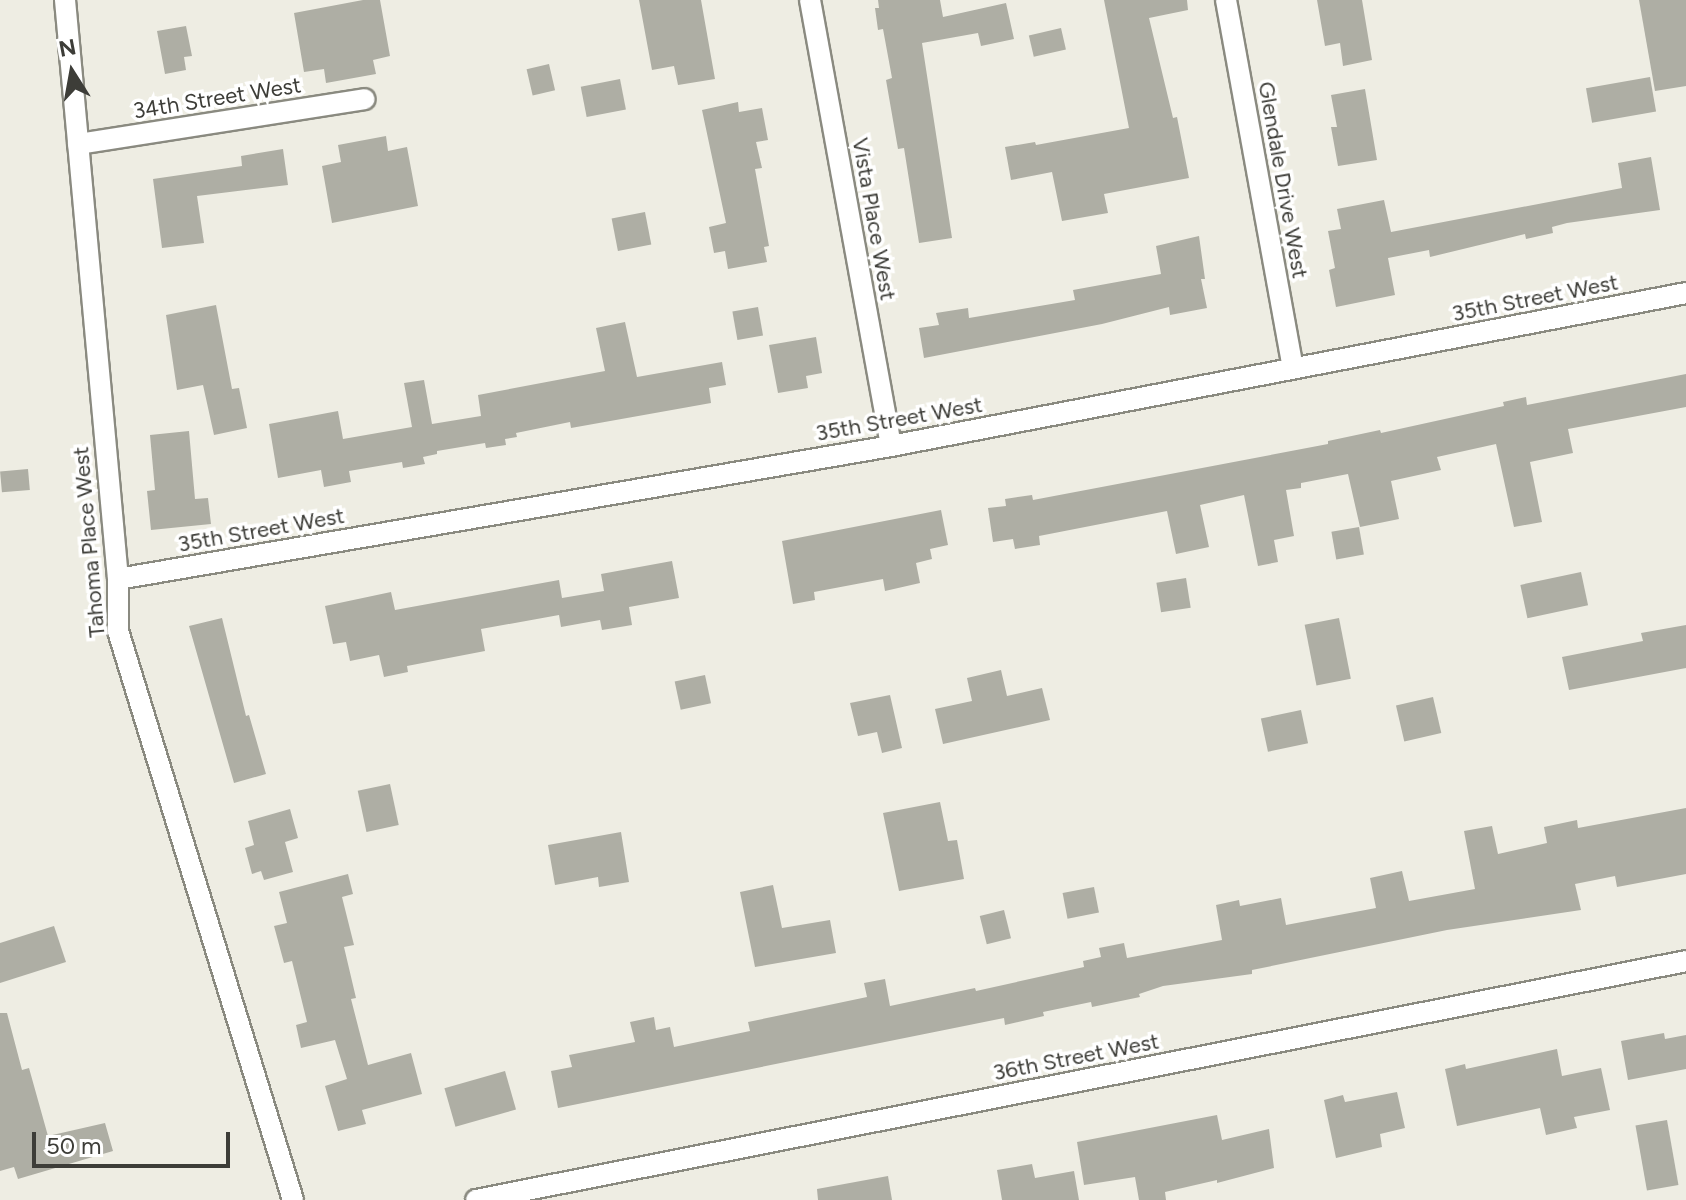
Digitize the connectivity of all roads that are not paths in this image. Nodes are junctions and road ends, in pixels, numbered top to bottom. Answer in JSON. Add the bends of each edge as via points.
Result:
{"nodes":[{"id":1,"x":65,"y":0,"type":"edge"},
{"id":2,"x":810,"y":0,"type":"edge"},
{"id":3,"x":1226,"y":0,"type":"edge"},
{"id":4,"x":364,"y":99,"type":"dead end"},
{"id":5,"x":78,"y":144,"type":"junction"},
{"id":6,"x":1686,"y":293,"type":"edge"},
{"id":7,"x":1293,"y":368,"type":"junction"},
{"id":8,"x":891,"y":446,"type":"junction"},
{"id":9,"x":118,"y":579,"type":"junction"},
{"id":10,"x":1686,"y":961,"type":"edge"},
{"id":11,"x":293,"y":1200,"type":"edge"},
{"id":12,"x":476,"y":1200,"type":"edge"}],
"edges":[{"from":1,"to":5,"type":"street","name":"Tahoma Place West"},
{"from":2,"to":8,"type":"street","name":"Vista Place West"},
{"from":3,"to":7,"type":"street","name":"Glendale Drive West"},
{"from":4,"to":5,"type":"street","name":"34th Street West"},
{"from":5,"to":9,"type":"street","name":"Tahoma Place West"},
{"from":6,"to":7,"type":"street","name":"35th Street West"},
{"from":7,"to":8,"type":"street","name":"35th Street West"},
{"from":8,"to":9,"type":"street","name":"35th Street West"},
{"from":9,"to":11,"type":"street","name":"Tahoma Place West","via":[[118,631]]},
{"from":10,"to":12,"type":"street","name":"36th Street West"}]}
